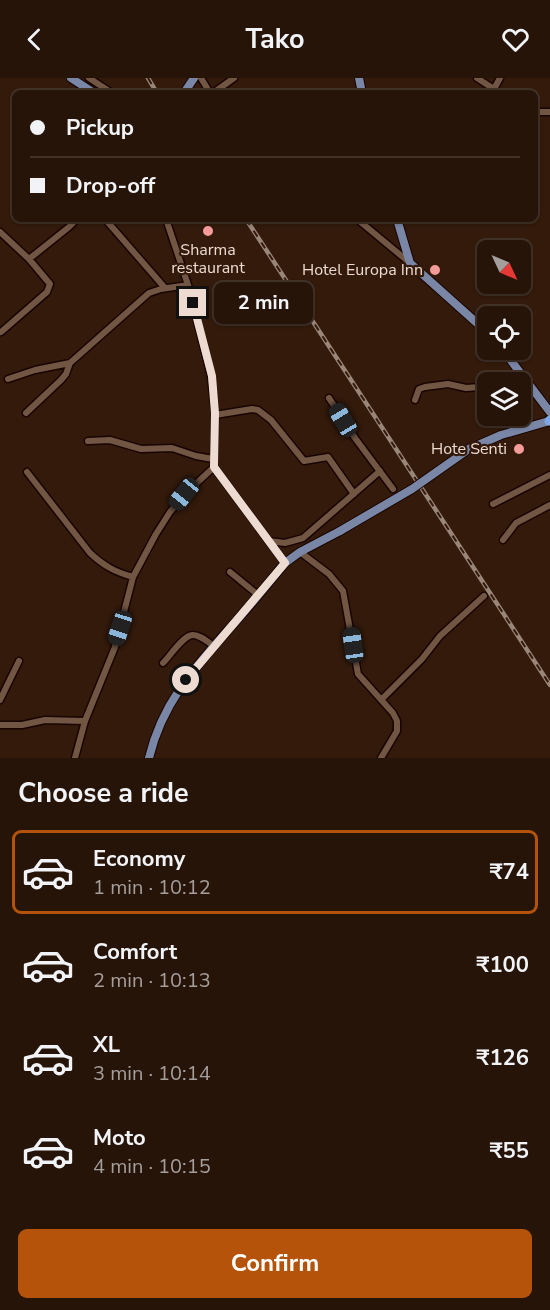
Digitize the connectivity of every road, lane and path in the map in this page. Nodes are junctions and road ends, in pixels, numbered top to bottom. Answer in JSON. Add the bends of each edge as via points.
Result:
{"nodes":[{"id":1,"x":71,"y":78,"type":"edge"},
{"id":2,"x":89,"y":78,"type":"edge"},
{"id":3,"x":234,"y":78,"type":"edge"},
{"id":4,"x":477,"y":78,"type":"edge"},
{"id":5,"x":89,"y":90,"type":"edge"},
{"id":6,"x":107,"y":90,"type":"edge"},
{"id":7,"x":216,"y":90,"type":"edge"},
{"id":8,"x":495,"y":90,"type":"edge"},
{"id":9,"x":74,"y":222,"type":"edge"},
{"id":10,"x":108,"y":222,"type":"edge"},
{"id":11,"x":167,"y":222,"type":"edge"},
{"id":12,"x":361,"y":222,"type":"edge"},
{"id":13,"x":398,"y":222,"type":"edge"},
{"id":14,"x":0,"y":232,"type":"edge"},
{"id":15,"x":29,"y":259,"type":"junction"},
{"id":16,"x":410,"y":264,"type":"junction"},
{"id":17,"x":188,"y":285,"type":"junction"},
{"id":18,"x":165,"y":288,"type":"junction"},
{"id":19,"x":477,"y":323,"type":"edge"},
{"id":20,"x":1,"y":332,"type":"edge"},
{"id":21,"x":70,"y":363,"type":"junction"},
{"id":22,"x":8,"y":379,"type":"dead end"},
{"id":23,"x":477,"y":387,"type":"edge"},
{"id":24,"x":531,"y":392,"type":"edge"},
{"id":25,"x":329,"y":398,"type":"dead end"},
{"id":26,"x":414,"y":400,"type":"dead end"},
{"id":27,"x":26,"y":412,"type":"dead end"},
{"id":28,"x":550,"y":412,"type":"edge"},
{"id":29,"x":215,"y":415,"type":"junction"},
{"id":30,"x":550,"y":421,"type":"edge"},
{"id":31,"x":88,"y":441,"type":"dead end"},
{"id":32,"x":213,"y":459,"type":"junction"},
{"id":33,"x":214,"y":467,"type":"junction"},
{"id":34,"x":380,"y":471,"type":"junction"},
{"id":35,"x":27,"y":472,"type":"dead end"},
{"id":36,"x":550,"y":475,"type":"edge"},
{"id":37,"x":393,"y":489,"type":"dead end"},
{"id":38,"x":354,"y":494,"type":"junction"},
{"id":39,"x":493,"y":504,"type":"dead end"},
{"id":40,"x":550,"y":504,"type":"edge"},
{"id":41,"x":503,"y":540,"type":"dead end"},
{"id":42,"x":269,"y":541,"type":"junction"},
{"id":43,"x":300,"y":552,"type":"junction"},
{"id":44,"x":285,"y":563,"type":"junction"},
{"id":45,"x":230,"y":572,"type":"dead end"},
{"id":46,"x":133,"y":577,"type":"junction"},
{"id":47,"x":258,"y":595,"type":"junction"},
{"id":48,"x":484,"y":596,"type":"dead end"},
{"id":49,"x":214,"y":646,"type":"junction"},
{"id":50,"x":19,"y":661,"type":"dead end"},
{"id":51,"x":163,"y":663,"type":"dead end"},
{"id":52,"x":0,"y":700,"type":"edge"},
{"id":53,"x":381,"y":700,"type":"junction"},
{"id":54,"x":85,"y":721,"type":"junction"},
{"id":55,"x":0,"y":725,"type":"edge"},
{"id":56,"x":75,"y":758,"type":"edge"},
{"id":57,"x":149,"y":758,"type":"edge"},
{"id":58,"x":381,"y":758,"type":"edge"}],
"edges":[{"from":1,"to":5,"type":"main road"},
{"from":2,"to":6,"type":"street"},
{"from":3,"to":7,"type":"street"},
{"from":4,"to":8,"type":"street"},
{"from":9,"to":15,"type":"street"},
{"from":10,"to":18,"type":"street"},
{"from":11,"to":17,"type":"street"},
{"from":12,"to":16,"type":"street"},
{"from":13,"to":16,"type":"main road"},
{"from":14,"to":15,"type":"street"},
{"from":15,"to":20,"type":"street","via":[[50,287]]},
{"from":16,"to":19,"type":"main road"},
{"from":17,"to":18,"type":"street"},
{"from":17,"to":29,"type":"street","via":[[212,376]]},
{"from":18,"to":21,"type":"street","via":[[141,299]]},
{"from":21,"to":22,"type":"street"},
{"from":21,"to":27,"type":"street","via":[[61,380]]},
{"from":23,"to":26,"type":"street","via":[[448,384],[425,387],[419,389]]},
{"from":24,"to":28,"type":"main road"},
{"from":25,"to":34,"type":"street"},
{"from":29,"to":32,"type":"street"},
{"from":29,"to":38,"type":"street","via":[[252,409],[264,413],[304,461],[328,457]]},
{"from":30,"to":43,"type":"main road","bridge":true,"via":[[469,449],[412,489]]},
{"from":31,"to":32,"type":"street","via":[[110,440],[141,449],[172,448]]},
{"from":32,"to":33,"type":"street"},
{"from":33,"to":42,"type":"street"},
{"from":33,"to":46,"type":"street","via":[[170,512]]},
{"from":34,"to":37,"type":"street"},
{"from":34,"to":38,"type":"street"},
{"from":35,"to":46,"type":"street","via":[[90,553],[114,571]]},
{"from":36,"to":39,"type":"street"},
{"from":38,"to":42,"type":"street","via":[[303,538],[285,543]]},
{"from":40,"to":41,"type":"street","via":[[516,523]]},
{"from":42,"to":44,"type":"street"},
{"from":43,"to":44,"type":"main road"},
{"from":43,"to":53,"type":"street","via":[[329,574],[343,591],[358,674]]},
{"from":44,"to":47,"type":"main road"},
{"from":45,"to":47,"type":"street"},
{"from":46,"to":54,"type":"street","via":[[114,647]]},
{"from":47,"to":49,"type":"main road"},
{"from":48,"to":53,"type":"street","via":[[440,636]]},
{"from":49,"to":51,"type":"street","via":[[192,635]]},
{"from":49,"to":57,"type":"main road","via":[[164,713]]},
{"from":50,"to":52,"type":"street"},
{"from":53,"to":58,"type":"street","via":[[398,721]]},
{"from":54,"to":55,"type":"street"},
{"from":54,"to":56,"type":"street"}]}
